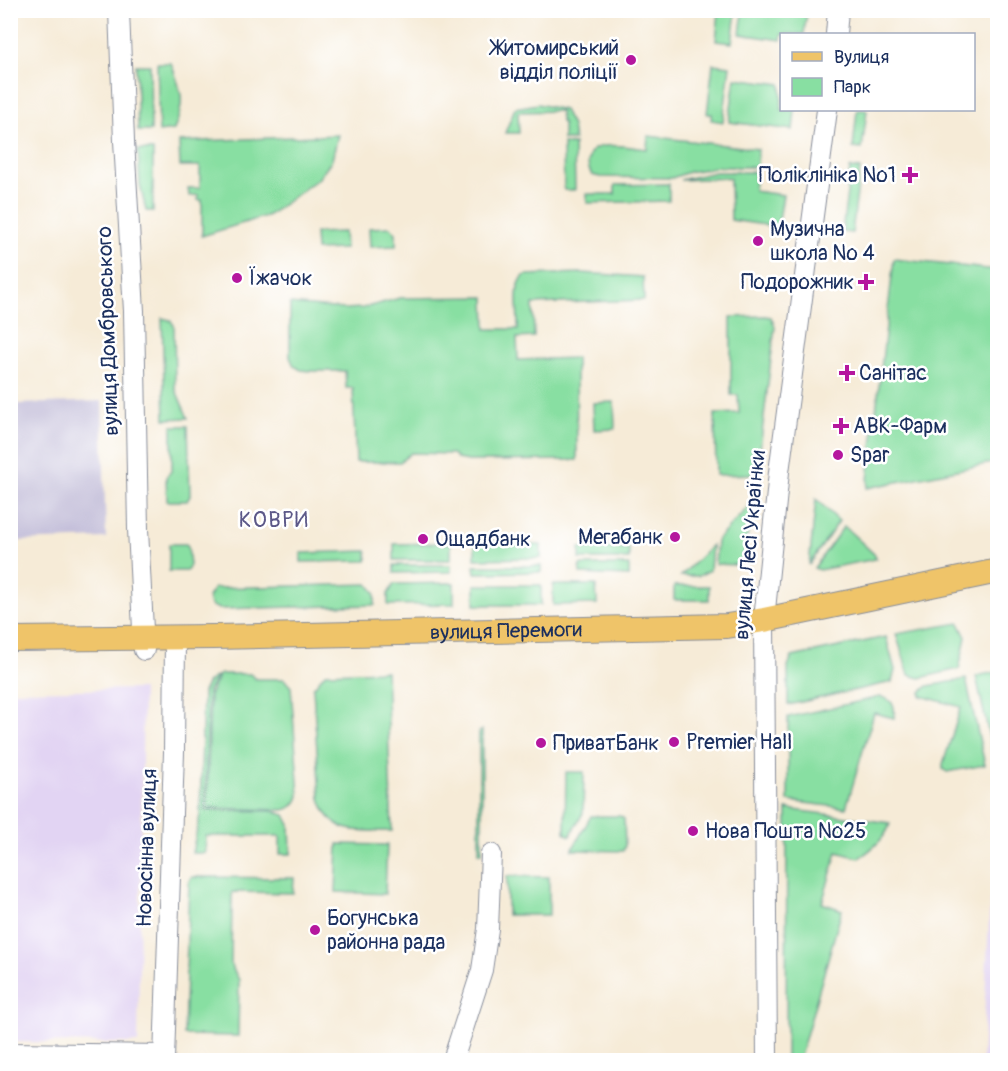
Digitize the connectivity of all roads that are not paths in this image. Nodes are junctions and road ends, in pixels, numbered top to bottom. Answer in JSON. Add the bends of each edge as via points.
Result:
{"nodes":[{"id":1,"x":119,"y":10,"type":"edge"},
{"id":2,"x":838,"y":10,"type":"edge"},
{"id":3,"x":836,"y":33,"type":"edge"},
{"id":4,"x":827,"y":111,"type":"edge"},
{"id":5,"x":998,"y":571,"type":"edge"},
{"id":6,"x":998,"y":586,"type":"edge"},
{"id":7,"x":764,"y":627,"type":"junction"},
{"id":8,"x":10,"y":639,"type":"edge"},
{"id":9,"x":144,"y":644,"type":"junction"},
{"id":10,"x":175,"y":644,"type":"junction"},
{"id":11,"x":10,"y":651,"type":"edge"},
{"id":12,"x":491,"y":854,"type":"dead end"},
{"id":13,"x":10,"y":1053,"type":"edge"},
{"id":14,"x":164,"y":1058,"type":"edge"},
{"id":15,"x":453,"y":1060,"type":"edge"},
{"id":16,"x":767,"y":1060,"type":"edge"}],
"edges":[{"from":1,"to":9,"type":"street","name":"вулиця Домбровського","via":[[134,311]]},
{"from":2,"to":3,"type":"street"},
{"from":4,"to":7,"type":"street","name":"вулиця Лесі Українки","via":[[782,449]]},
{"from":5,"to":7,"type":"main road","name":"вулиця Перемоги"},
{"from":6,"to":7,"type":"main road","name":"вулиця Перемоги"},
{"from":7,"to":10,"type":"main road","name":"вулиця Перемоги","via":[[731,638]]},
{"from":7,"to":16,"type":"street","name":"вулиця Лесі Українки"},
{"from":8,"to":9,"type":"main road","name":"вулиця Перемоги"},
{"from":9,"to":10,"type":"main road","name":"вулиця Перемоги"},
{"from":9,"to":11,"type":"main road","name":"вулиця Перемоги"},
{"from":10,"to":14,"type":"street","name":"Новосінна вулиця"},
{"from":12,"to":15,"type":"street","via":[[482,970]]},
{"from":13,"to":14,"type":"street"}]}
